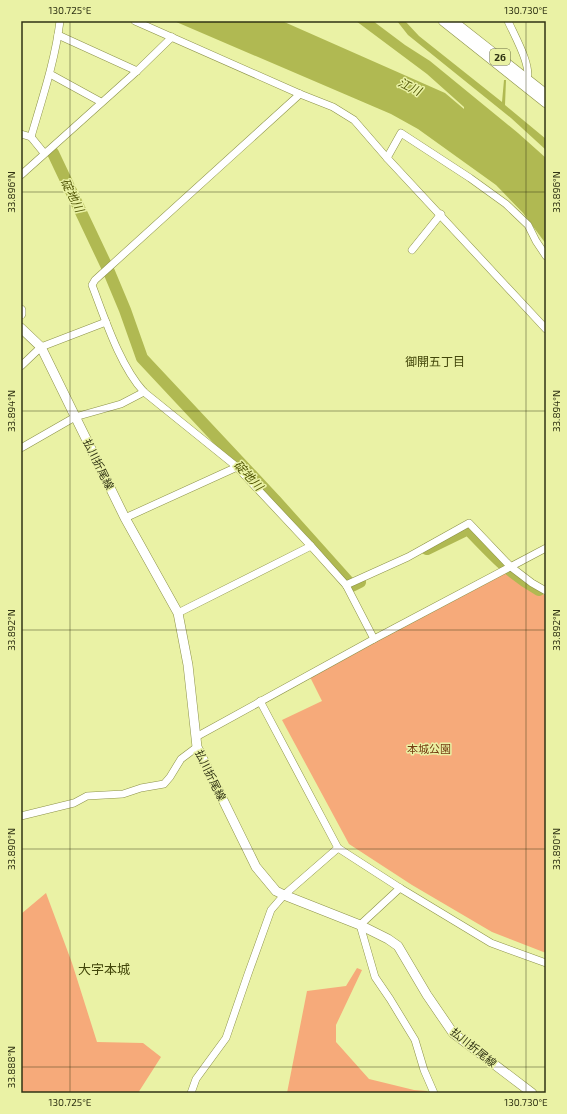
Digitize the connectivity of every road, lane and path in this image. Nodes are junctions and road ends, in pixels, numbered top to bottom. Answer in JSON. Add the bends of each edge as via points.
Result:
{"nodes":[{"id":1,"x":60,"y":21,"type":"edge"},
{"id":2,"x":135,"y":21,"type":"edge"},
{"id":3,"x":442,"y":21,"type":"edge"},
{"id":4,"x":453,"y":21,"type":"edge"},
{"id":5,"x":508,"y":21,"type":"edge"},
{"id":6,"x":58,"y":35,"type":"junction"},
{"id":7,"x":172,"y":37,"type":"junction"},
{"id":8,"x":137,"y":71,"type":"junction"},
{"id":9,"x":50,"y":74,"type":"junction"},
{"id":10,"x":526,"y":83,"type":"junction"},
{"id":11,"x":300,"y":94,"type":"junction"},
{"id":12,"x":546,"y":94,"type":"edge"},
{"id":13,"x":101,"y":102,"type":"junction"},
{"id":14,"x":546,"y":103,"type":"edge"},
{"id":15,"x":21,"y":134,"type":"edge"},
{"id":16,"x":31,"y":137,"type":"junction"},
{"id":17,"x":44,"y":153,"type":"junction"},
{"id":18,"x":387,"y":158,"type":"junction"},
{"id":19,"x":21,"y":175,"type":"edge"},
{"id":20,"x":441,"y":214,"type":"junction"},
{"id":21,"x":412,"y":250,"type":"dead end"},
{"id":22,"x":546,"y":256,"type":"edge"},
{"id":23,"x":21,"y":310,"type":"edge"},
{"id":24,"x":21,"y":314,"type":"edge"},
{"id":25,"x":106,"y":322,"type":"junction"},
{"id":26,"x":21,"y":328,"type":"edge"},
{"id":27,"x":546,"y":329,"type":"edge"},
{"id":28,"x":40,"y":347,"type":"junction"},
{"id":29,"x":21,"y":366,"type":"edge"},
{"id":30,"x":144,"y":392,"type":"junction"},
{"id":31,"x":76,"y":417,"type":"junction"},
{"id":32,"x":21,"y":448,"type":"edge"},
{"id":33,"x":237,"y":467,"type":"junction"},
{"id":34,"x":125,"y":518,"type":"junction"},
{"id":35,"x":311,"y":546,"type":"junction"},
{"id":36,"x":546,"y":548,"type":"edge"},
{"id":37,"x":511,"y":567,"type":"junction"},
{"id":38,"x":346,"y":584,"type":"junction"},
{"id":39,"x":546,"y":591,"type":"edge"},
{"id":40,"x":178,"y":613,"type":"junction"},
{"id":41,"x":374,"y":639,"type":"junction"},
{"id":42,"x":260,"y":700,"type":"junction"},
{"id":43,"x":196,"y":737,"type":"junction"},
{"id":44,"x":197,"y":747,"type":"junction"},
{"id":45,"x":21,"y":816,"type":"edge"},
{"id":46,"x":338,"y":848,"type":"junction"},
{"id":47,"x":400,"y":888,"type":"junction"},
{"id":48,"x":284,"y":895,"type":"junction"},
{"id":49,"x":360,"y":924,"type":"junction"},
{"id":50,"x":546,"y":964,"type":"edge"},
{"id":51,"x":191,"y":1093,"type":"edge"},
{"id":52,"x":434,"y":1093,"type":"edge"},
{"id":53,"x":532,"y":1093,"type":"edge"}],
"edges":[{"from":1,"to":6,"type":"street"},
{"from":2,"to":7,"type":"street"},
{"from":3,"to":10,"type":"main road","number":"26"},
{"from":4,"to":10,"type":"main road","number":"26"},
{"from":5,"to":10,"type":"street","via":[[528,68]]},
{"from":6,"to":8,"type":"street"},
{"from":6,"to":9,"type":"street"},
{"from":7,"to":8,"type":"street"},
{"from":7,"to":11,"type":"street"},
{"from":8,"to":13,"type":"street"},
{"from":9,"to":13,"type":"street"},
{"from":9,"to":16,"type":"street"},
{"from":10,"to":12,"type":"main road","number":"26"},
{"from":10,"to":14,"type":"main road","number":"26"},
{"from":11,"to":18,"type":"street","via":[[333,107],[354,120]]},
{"from":11,"to":25,"type":"street","via":[[95,280],[92,286]]},
{"from":13,"to":17,"type":"street"},
{"from":15,"to":16,"type":"street"},
{"from":16,"to":17,"type":"street"},
{"from":17,"to":19,"type":"street"},
{"from":18,"to":20,"type":"street"},
{"from":18,"to":22,"type":"street","via":[[401,133],[506,204],[528,225]]},
{"from":20,"to":21,"type":"street"},
{"from":20,"to":27,"type":"street"},
{"from":23,"to":24,"type":"main road"},
{"from":25,"to":28,"type":"street"},
{"from":25,"to":30,"type":"street","via":[[130,375]]},
{"from":26,"to":28,"type":"main road","name":"払川折尾線"},
{"from":28,"to":29,"type":"street"},
{"from":28,"to":31,"type":"main road","name":"払川折尾線"},
{"from":30,"to":31,"type":"street","via":[[121,404]]},
{"from":30,"to":33,"type":"street"},
{"from":31,"to":32,"type":"street"},
{"from":31,"to":34,"type":"main road","name":"払川折尾線"},
{"from":33,"to":34,"type":"street"},
{"from":33,"to":35,"type":"street"},
{"from":34,"to":40,"type":"main road","name":"払川折尾線"},
{"from":35,"to":38,"type":"street"},
{"from":35,"to":40,"type":"street"},
{"from":36,"to":37,"type":"street"},
{"from":37,"to":38,"type":"street","via":[[468,523],[408,557]]},
{"from":37,"to":39,"type":"street"},
{"from":37,"to":41,"type":"street"},
{"from":38,"to":41,"type":"street"},
{"from":40,"to":43,"type":"main road","name":"払川折尾線","via":[[188,665]]},
{"from":41,"to":42,"type":"street"},
{"from":42,"to":43,"type":"street"},
{"from":42,"to":46,"type":"street"},
{"from":43,"to":44,"type":"main road","name":"払川折尾線"},
{"from":44,"to":45,"type":"street","via":[[182,759],[164,784],[123,794],[87,796],[74,803]]},
{"from":44,"to":48,"type":"main road","name":"払川折尾線","via":[[256,867],[276,891]]},
{"from":46,"to":47,"type":"street"},
{"from":46,"to":48,"type":"street"},
{"from":47,"to":49,"type":"street"},
{"from":47,"to":50,"type":"street","via":[[491,943]]},
{"from":48,"to":49,"type":"main road","name":"払川折尾線"},
{"from":48,"to":51,"type":"street","via":[[272,910],[226,1038],[196,1079]]},
{"from":49,"to":52,"type":"street","via":[[375,977],[415,1040]]},
{"from":49,"to":53,"type":"main road","name":"払川折尾線","via":[[398,946],[453,1033]]}]}
